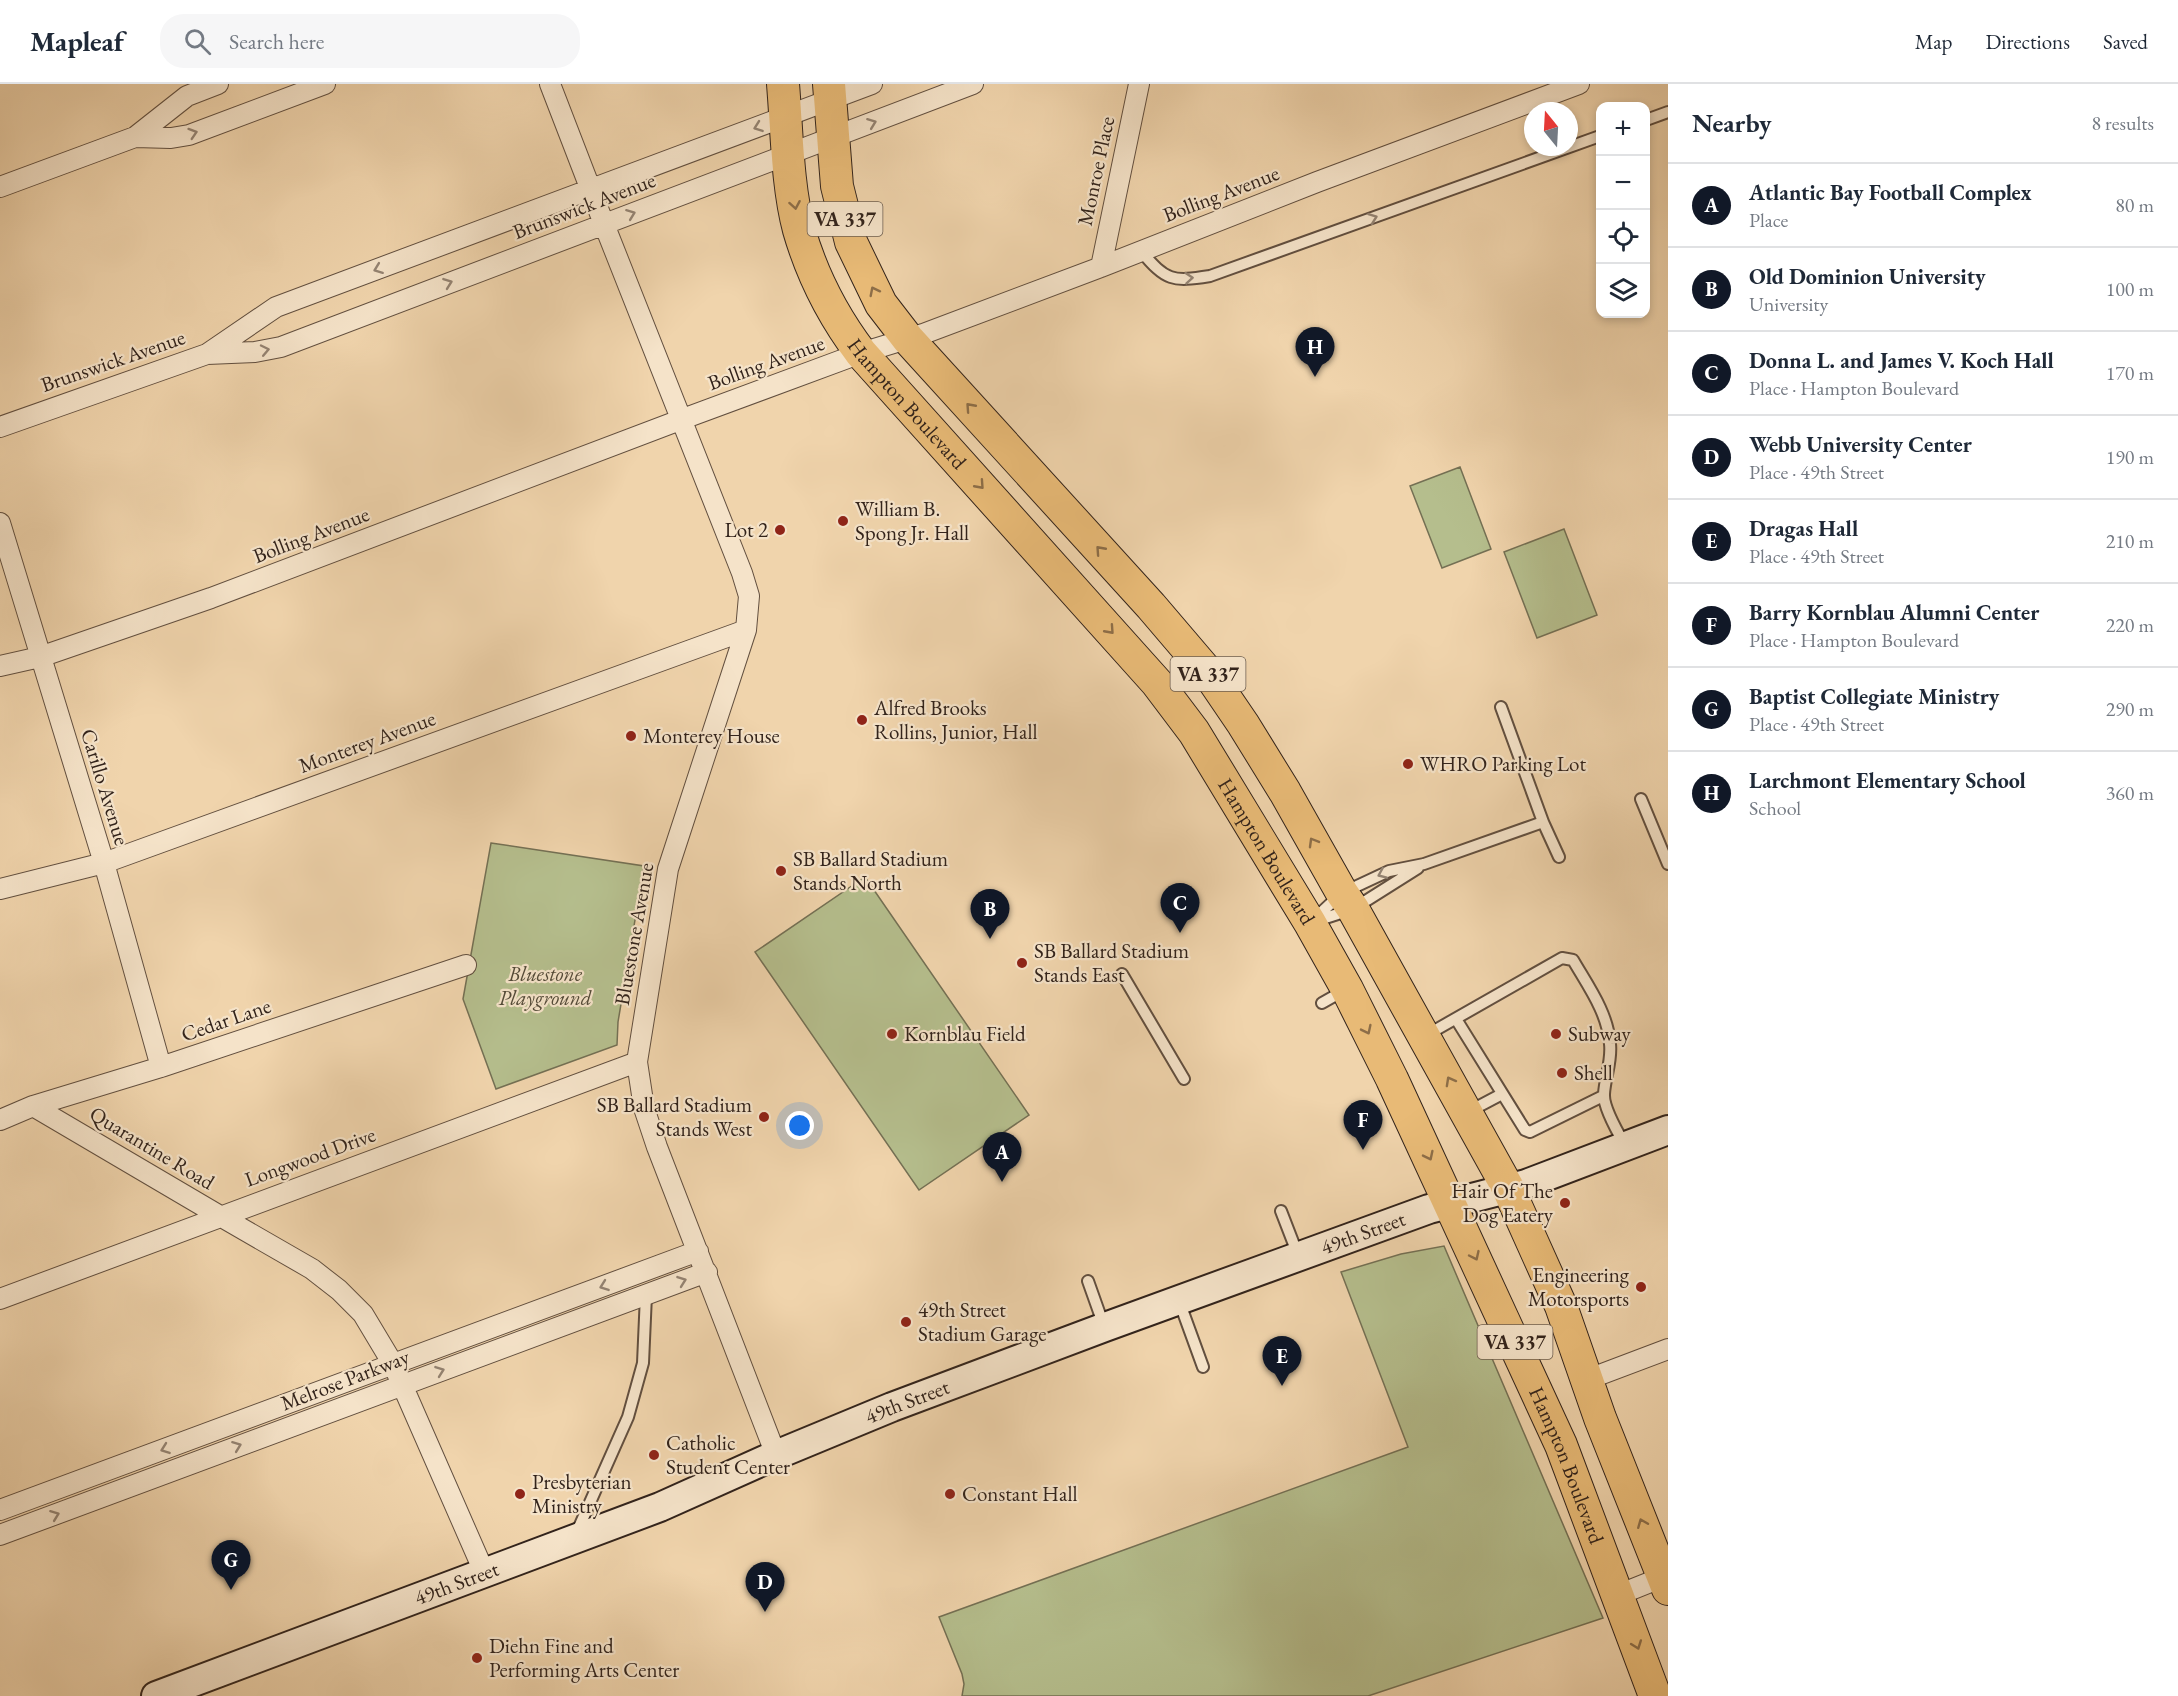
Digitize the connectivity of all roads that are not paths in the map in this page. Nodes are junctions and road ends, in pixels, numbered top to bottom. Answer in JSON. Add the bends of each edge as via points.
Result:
{"nodes":[{"id":1,"x":218,"y":84,"type":"edge"},
{"id":2,"x":325,"y":84,"type":"edge"},
{"id":3,"x":550,"y":84,"type":"edge"},
{"id":4,"x":783,"y":84,"type":"edge"},
{"id":5,"x":872,"y":84,"type":"edge"},
{"id":6,"x":973,"y":84,"type":"edge"},
{"id":7,"x":1139,"y":84,"type":"edge"},
{"id":8,"x":1579,"y":84,"type":"edge"},
{"id":9,"x":830,"y":92,"type":"edge"},
{"id":10,"x":1668,"y":112,"type":"edge"},
{"id":11,"x":786,"y":116,"type":"junction"},
{"id":12,"x":1650,"y":119,"type":"edge"},
{"id":13,"x":135,"y":137,"type":"junction"},
{"id":14,"x":834,"y":137,"type":"junction"},
{"id":15,"x":1596,"y":137,"type":"edge"},
{"id":16,"x":789,"y":155,"type":"junction"},
{"id":17,"x":0,"y":187,"type":"edge"},
{"id":18,"x":590,"y":189,"type":"junction"},
{"id":19,"x":604,"y":224,"type":"junction"},
{"id":20,"x":1142,"y":251,"type":"junction"},
{"id":21,"x":1101,"y":267,"type":"junction"},
{"id":22,"x":908,"y":339,"type":"junction"},
{"id":23,"x":861,"y":353,"type":"junction"},
{"id":24,"x":207,"y":354,"type":"junction"},
{"id":25,"x":680,"y":420,"type":"junction"},
{"id":26,"x":0,"y":427,"type":"edge"},
{"id":27,"x":0,"y":523,"type":"edge"},
{"id":28,"x":746,"y":630,"type":"junction"},
{"id":29,"x":40,"y":657,"type":"junction"},
{"id":30,"x":0,"y":666,"type":"edge"},
{"id":31,"x":1501,"y":707,"type":"dead end"},
{"id":32,"x":1641,"y":799,"type":"dead end"},
{"id":33,"x":1543,"y":822,"type":"junction"},
{"id":34,"x":1559,"y":857,"type":"dead end"},
{"id":35,"x":104,"y":863,"type":"junction"},
{"id":36,"x":1424,"y":864,"type":"junction"},
{"id":37,"x":1668,"y":864,"type":"edge"},
{"id":38,"x":0,"y":889,"type":"edge"},
{"id":39,"x":1348,"y":901,"type":"junction"},
{"id":40,"x":1310,"y":923,"type":"junction"},
{"id":41,"x":466,"y":965,"type":"dead end"},
{"id":42,"x":1122,"y":974,"type":"dead end"},
{"id":43,"x":1456,"y":1019,"type":"junction"},
{"id":44,"x":1424,"y":1036,"type":"junction"},
{"id":45,"x":637,"y":1062,"type":"junction"},
{"id":46,"x":160,"y":1067,"type":"junction"},
{"id":47,"x":1184,"y":1079,"type":"dead end"},
{"id":48,"x":1502,"y":1095,"type":"junction"},
{"id":49,"x":1603,"y":1096,"type":"junction"},
{"id":50,"x":33,"y":1106,"type":"junction"},
{"id":51,"x":1468,"y":1113,"type":"junction"},
{"id":52,"x":0,"y":1120,"type":"edge"},
{"id":53,"x":1668,"y":1130,"type":"edge"},
{"id":54,"x":1625,"y":1145,"type":"junction"},
{"id":55,"x":1508,"y":1188,"type":"junction"},
{"id":56,"x":1450,"y":1203,"type":"junction"},
{"id":57,"x":1281,"y":1210,"type":"dead end"},
{"id":58,"x":220,"y":1216,"type":"junction"},
{"id":59,"x":698,"y":1251,"type":"junction"},
{"id":60,"x":1298,"y":1257,"type":"junction"},
{"id":61,"x":707,"y":1272,"type":"junction"},
{"id":62,"x":1088,"y":1281,"type":"dead end"},
{"id":63,"x":646,"y":1294,"type":"junction"},
{"id":64,"x":0,"y":1299,"type":"edge"},
{"id":65,"x":1179,"y":1300,"type":"junction"},
{"id":66,"x":1105,"y":1327,"type":"junction"},
{"id":67,"x":1668,"y":1349,"type":"edge"},
{"id":68,"x":393,"y":1364,"type":"junction"},
{"id":69,"x":1203,"y":1367,"type":"dead end"},
{"id":70,"x":1586,"y":1380,"type":"junction"},
{"id":71,"x":402,"y":1384,"type":"junction"},
{"id":72,"x":776,"y":1455,"type":"junction"},
{"id":73,"x":99,"y":1473,"type":"junction"},
{"id":74,"x":107,"y":1495,"type":"junction"},
{"id":75,"x":0,"y":1510,"type":"edge"},
{"id":76,"x":0,"y":1535,"type":"edge"},
{"id":77,"x":574,"y":1540,"type":"junction"},
{"id":78,"x":485,"y":1574,"type":"junction"},
{"id":79,"x":1667,"y":1580,"type":"edge"},
{"id":80,"x":1618,"y":1595,"type":"junction"},
{"id":81,"x":156,"y":1696,"type":"edge"},
{"id":82,"x":1655,"y":1696,"type":"edge"}],
"edges":[{"from":1,"to":13,"type":"street","via":[[187,96]]},
{"from":13,"to":2,"type":"street","one_way":true,"via":[[189,135]]},
{"from":3,"to":18,"type":"street","name":"Bluestone Avenue"},
{"from":4,"to":11,"type":"main road","name":"Hampton Boulevard","number":"VA 337"},
{"from":5,"to":9,"type":"street","name":"Brunswick Avenue"},
{"from":14,"to":6,"type":"street","name":"Brunswick Avenue","one_way":true},
{"from":7,"to":21,"type":"street","name":"Monroe Place"},
{"from":8,"to":20,"type":"street","name":"Bolling Avenue"},
{"from":9,"to":11,"type":"street","name":"Brunswick Avenue"},
{"from":9,"to":14,"type":"main road","name":"Hampton Boulevard","number":"VA 337"},
{"from":10,"to":12,"type":"lane"},
{"from":11,"to":16,"type":"main road","name":"Hampton Boulevard","number":"VA 337"},
{"from":11,"to":18,"type":"street","name":"Brunswick Avenue","one_way":true},
{"from":13,"to":17,"type":"street"},
{"from":14,"to":16,"type":"street","name":"Brunswick Avenue"},
{"from":22,"to":14,"type":"main road","name":"Hampton Boulevard","number":"VA 337","one_way":true,"via":[[881,304],[851,242],[837,186]]},
{"from":20,"to":15,"type":"lane","one_way":true,"via":[[1168,278],[1210,276]]},
{"from":19,"to":16,"type":"street","name":"Brunswick Avenue","one_way":true},
{"from":16,"to":23,"type":"main road","name":"Hampton Boulevard","number":"VA 337","one_way":true,"via":[[799,229],[811,268],[841,327]]},
{"from":18,"to":19,"type":"street","name":"Bluestone Avenue"},
{"from":18,"to":24,"type":"street","name":"Brunswick Avenue","one_way":true,"via":[[276,307]]},
{"from":24,"to":19,"type":"street","name":"Brunswick Avenue","one_way":true,"via":[[281,347]]},
{"from":19,"to":25,"type":"street","name":"Bluestone Avenue"},
{"from":20,"to":21,"type":"street","name":"Bolling Avenue"},
{"from":21,"to":22,"type":"street","name":"Bolling Avenue"},
{"from":22,"to":23,"type":"street","name":"Bolling Avenue"},
{"from":39,"to":22,"type":"main road","name":"Hampton Boulevard","number":"VA 337","one_way":true,"via":[[1243,723],[1209,674]]},
{"from":23,"to":25,"type":"street","name":"Bolling Avenue"},
{"from":23,"to":40,"type":"main road","name":"Hampton Boulevard","number":"VA 337","one_way":true,"via":[[1157,683],[1194,732]]},
{"from":24,"to":26,"type":"street","name":"Brunswick Avenue"},
{"from":25,"to":28,"type":"street","name":"Bluestone Avenue","via":[[749,596]]},
{"from":25,"to":29,"type":"street","name":"Bolling Avenue","via":[[212,598]]},
{"from":27,"to":29,"type":"street","name":"Carillo Avenue"},
{"from":28,"to":35,"type":"street","name":"Monterey Avenue"},
{"from":28,"to":45,"type":"street","name":"Bluestone Avenue","via":[[668,869]]},
{"from":29,"to":30,"type":"street","name":"Bolling Avenue"},
{"from":29,"to":35,"type":"street","name":"Carillo Avenue"},
{"from":31,"to":33,"type":"lane"},
{"from":32,"to":37,"type":"lane"},
{"from":33,"to":34,"type":"lane"},
{"from":33,"to":36,"type":"lane"},
{"from":35,"to":38,"type":"street","name":"Monterey Avenue"},
{"from":35,"to":46,"type":"street","name":"Carillo Avenue"},
{"from":36,"to":39,"type":"lane"},
{"from":36,"to":39,"type":"lane","one_way":true,"via":[[1389,871]]},
{"from":39,"to":40,"type":"lane"},
{"from":39,"to":40,"type":"lane"},
{"from":39,"to":44,"type":"main road","name":"Hampton Boulevard","number":"VA 337"},
{"from":40,"to":56,"type":"main road","name":"Hampton Boulevard","number":"VA 337","one_way":true,"via":[[1335,996],[1392,1079]]},
{"from":41,"to":46,"type":"street","name":"Cedar Lane"},
{"from":42,"to":47,"type":"lane"},
{"from":43,"to":44,"type":"lane"},
{"from":43,"to":48,"type":"lane"},
{"from":43,"to":49,"type":"lane","via":[[1562,958],[1573,960],[1601,1009],[1611,1043]]},
{"from":51,"to":44,"type":"main road","name":"Hampton Boulevard","number":"VA 337","one_way":true},
{"from":45,"to":58,"type":"street","name":"Longwood Drive"},
{"from":45,"to":59,"type":"street","name":"Bluestone Avenue","via":[[644,1108]]},
{"from":46,"to":50,"type":"street","name":"Cedar Lane"},
{"from":48,"to":49,"type":"lane","via":[[1521,1126],[1530,1132]]},
{"from":48,"to":51,"type":"lane"},
{"from":49,"to":54,"type":"lane"},
{"from":50,"to":52,"type":"street","name":"Cedar Lane"},
{"from":50,"to":58,"type":"street","name":"Quarantine Road"},
{"from":51,"to":55,"type":"main road","name":"Hampton Boulevard","number":"VA 337"},
{"from":53,"to":54,"type":"street","name":"49th Street"},
{"from":54,"to":55,"type":"street","name":"49th Street"},
{"from":55,"to":56,"type":"street","name":"49th Street"},
{"from":55,"to":70,"type":"main road","name":"Hampton Boulevard","number":"VA 337","via":[[1561,1306]]},
{"from":56,"to":60,"type":"street","name":"49th Street"},
{"from":56,"to":80,"type":"main road","name":"Hampton Boulevard","number":"VA 337","one_way":true,"via":[[1561,1445]]},
{"from":57,"to":60,"type":"lane"},
{"from":58,"to":64,"type":"street","name":"Longwood Drive"},
{"from":58,"to":68,"type":"street","name":"Quarantine Road","via":[[312,1269],[339,1290],[363,1314]]},
{"from":59,"to":61,"type":"street","name":"Bluestone Avenue"},
{"from":59,"to":68,"type":"street","name":"Melrose Parkway","one_way":true},
{"from":60,"to":65,"type":"street","name":"49th Street"},
{"from":63,"to":61,"type":"street","name":"Melrose Parkway","one_way":true},
{"from":61,"to":72,"type":"street","name":"Bluestone Avenue"},
{"from":62,"to":66,"type":"lane"},
{"from":71,"to":63,"type":"street","name":"Melrose Parkway","one_way":true},
{"from":63,"to":77,"type":"lane","via":[[643,1363],[628,1417]]},
{"from":65,"to":66,"type":"street","name":"49th Street"},
{"from":65,"to":69,"type":"lane"},
{"from":66,"to":72,"type":"street","name":"49th Street"},
{"from":67,"to":70,"type":"street"},
{"from":68,"to":71,"type":"street","name":"Quarantine Road"},
{"from":68,"to":73,"type":"street","name":"Melrose Parkway","one_way":true},
{"from":79,"to":70,"type":"main road","name":"Hampton Boulevard","number":"VA 337","one_way":true},
{"from":74,"to":71,"type":"street","name":"Melrose Parkway","one_way":true},
{"from":71,"to":78,"type":"street","name":"Quarantine Road"},
{"from":72,"to":77,"type":"street","name":"49th Street"},
{"from":73,"to":74,"type":"lane"},
{"from":73,"to":75,"type":"street","name":"Melrose Parkway"},
{"from":76,"to":74,"type":"street","name":"Melrose Parkway","one_way":true},
{"from":77,"to":78,"type":"street","name":"49th Street"},
{"from":78,"to":81,"type":"street","name":"49th Street"},
{"from":79,"to":80,"type":"street"},
{"from":80,"to":82,"type":"main road","name":"Hampton Boulevard","number":"VA 337","one_way":true}]}
